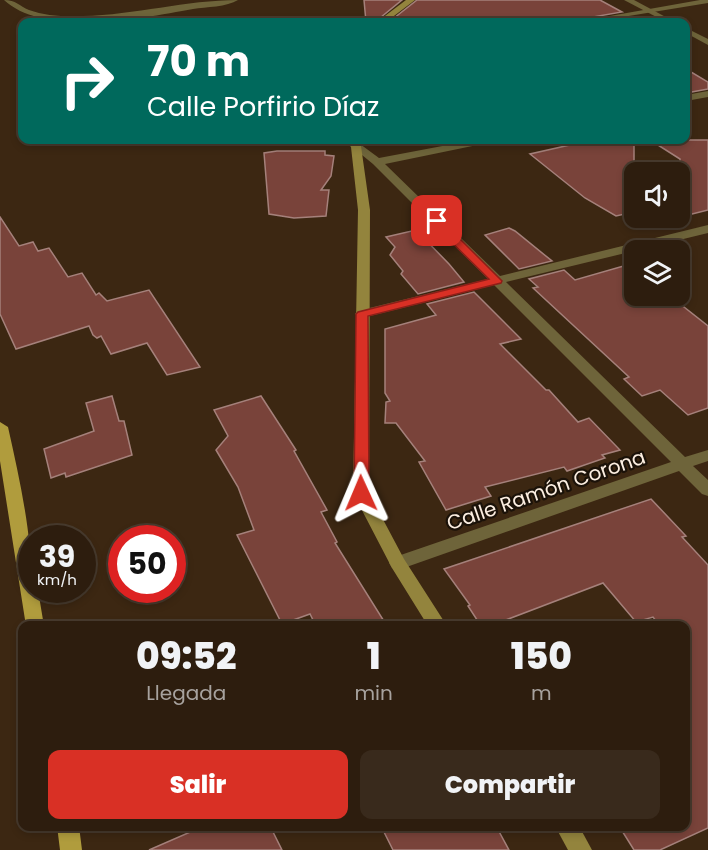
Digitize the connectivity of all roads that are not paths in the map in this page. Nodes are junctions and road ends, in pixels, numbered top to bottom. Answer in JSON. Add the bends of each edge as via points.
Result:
{"nodes":[{"id":1,"x":8,"y":0,"type":"edge"},
{"id":2,"x":234,"y":0,"type":"edge"},
{"id":3,"x":411,"y":0,"type":"edge"},
{"id":4,"x":628,"y":0,"type":"edge"},
{"id":5,"x":708,"y":1,"type":"edge"},
{"id":6,"x":649,"y":11,"type":"junction"},
{"id":7,"x":61,"y":18,"type":"edge"},
{"id":8,"x":94,"y":18,"type":"edge"},
{"id":9,"x":386,"y":18,"type":"edge"},
{"id":10,"x":605,"y":18,"type":"edge"},
{"id":11,"x":663,"y":18,"type":"edge"},
{"id":12,"x":690,"y":32,"type":"edge"},
{"id":13,"x":708,"y":42,"type":"edge"},
{"id":14,"x":708,"y":94,"type":"edge"},
{"id":15,"x":690,"y":97,"type":"edge"},
{"id":16,"x":353,"y":144,"type":"edge"},
{"id":17,"x":354,"y":144,"type":"edge"},
{"id":18,"x":467,"y":144,"type":"edge"},
{"id":19,"x":377,"y":162,"type":"junction"},
{"id":20,"x":708,"y":229,"type":"edge"},
{"id":21,"x":496,"y":281,"type":"junction"},
{"id":22,"x":362,"y":314,"type":"junction"},
{"id":23,"x":0,"y":427,"type":"edge"},
{"id":24,"x":708,"y":455,"type":"edge"},
{"id":25,"x":682,"y":465,"type":"junction"},
{"id":26,"x":708,"y":490,"type":"edge"},
{"id":27,"x":398,"y":563,"type":"junction"},
{"id":28,"x":34,"y":621,"type":"edge"},
{"id":29,"x":435,"y":621,"type":"edge"},
{"id":30,"x":69,"y":831,"type":"edge"},
{"id":31,"x":569,"y":831,"type":"edge"},
{"id":32,"x":71,"y":850,"type":"edge"},
{"id":33,"x":581,"y":850,"type":"edge"}],
"edges":[{"from":1,"to":7,"type":"street","via":[[16,9]]},
{"from":2,"to":8,"type":"street"},
{"from":3,"to":9,"type":"main road"},
{"from":4,"to":6,"type":"street"},
{"from":5,"to":6,"type":"street"},
{"from":6,"to":10,"type":"street"},
{"from":6,"to":11,"type":"street"},
{"from":12,"to":13,"type":"street"},
{"from":14,"to":15,"type":"street"},
{"from":16,"to":22,"type":"main road","via":[[364,210]]},
{"from":17,"to":19,"type":"street"},
{"from":18,"to":19,"type":"street"},
{"from":19,"to":21,"type":"street"},
{"from":20,"to":21,"type":"street"},
{"from":21,"to":22,"type":"street"},
{"from":21,"to":25,"type":"street"},
{"from":22,"to":27,"type":"main road","via":[[361,493]]},
{"from":23,"to":28,"type":"main road"},
{"from":24,"to":25,"type":"street","name":"Calle Ramón Corona"},
{"from":25,"to":26,"type":"street"},
{"from":25,"to":27,"type":"street","name":"Calle Ramón Corona"},
{"from":27,"to":29,"type":"main road"},
{"from":30,"to":32,"type":"main road"},
{"from":31,"to":33,"type":"main road"}]}
